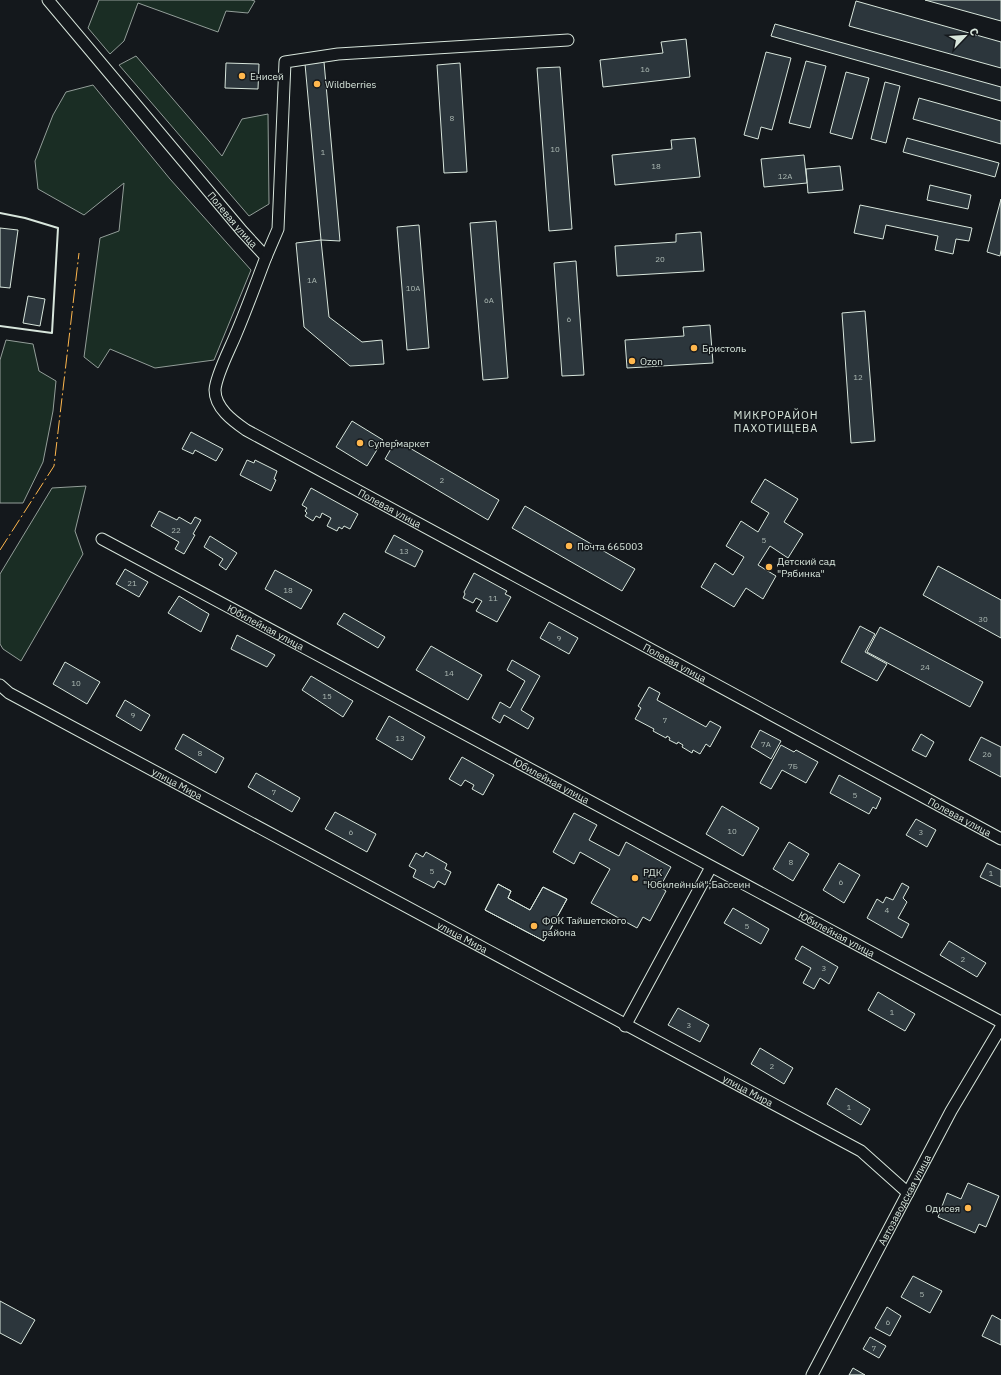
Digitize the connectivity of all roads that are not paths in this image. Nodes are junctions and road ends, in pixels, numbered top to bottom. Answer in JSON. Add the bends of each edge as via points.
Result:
{"nodes":[{"id":1,"x":48,"y":0,"type":"edge"},
{"id":2,"x":568,"y":40,"type":"dead end"},
{"id":3,"x":266,"y":257,"type":"junction"},
{"id":4,"x":102,"y":539,"type":"dead end"},
{"id":5,"x":0,"y":685,"type":"edge"},
{"id":6,"x":1001,"y":839,"type":"edge"},
{"id":7,"x":711,"y":867,"type":"junction"},
{"id":8,"x":1001,"y":1022,"type":"edge"},
{"id":9,"x":625,"y":1026,"type":"junction"},
{"id":10,"x":1001,"y":1027,"type":"edge"},
{"id":11,"x":908,"y":1193,"type":"junction"},
{"id":12,"x":812,"y":1375,"type":"edge"}],
"edges":[{"from":1,"to":3,"type":"street","name":"Полевая улица"},
{"from":2,"to":3,"type":"street","via":[[338,54],[285,62],[278,229]]},
{"from":3,"to":6,"type":"street","name":"Полевая улица","via":[[218,376],[215,391],[217,401],[232,421]]},
{"from":4,"to":7,"type":"street","name":"Юбилейная улица"},
{"from":5,"to":9,"type":"street","name":"улица Мира","via":[[8,694]]},
{"from":7,"to":8,"type":"street","name":"Юбилейная улица"},
{"from":7,"to":9,"type":"street"},
{"from":9,"to":11,"type":"street","name":"улица Мира","via":[[861,1151]]},
{"from":10,"to":11,"type":"street","name":"Автозаводская улица","via":[[951,1111]]},
{"from":11,"to":12,"type":"street","name":"Автозаводская улица"}]}
